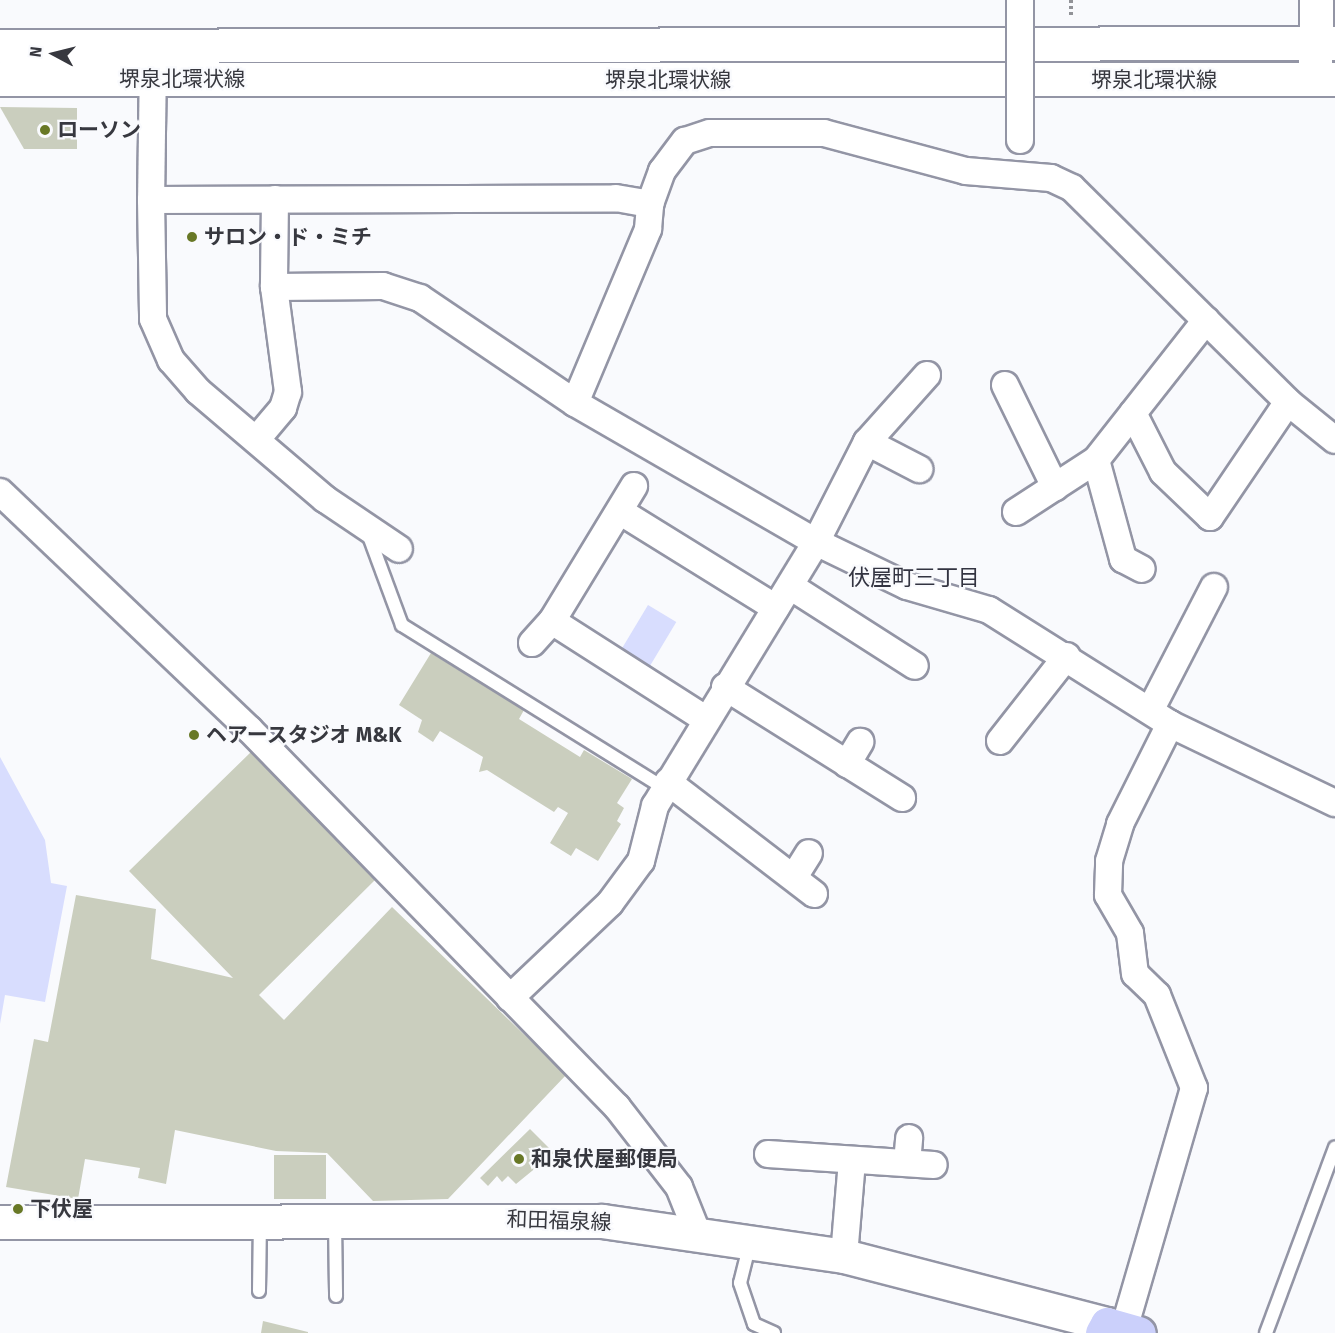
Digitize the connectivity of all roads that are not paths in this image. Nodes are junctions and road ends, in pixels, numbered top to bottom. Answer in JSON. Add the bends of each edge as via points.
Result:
{"nodes":[{"id":1,"x":1020,"y":0,"type":"edge"},
{"id":2,"x":1316,"y":0,"type":"edge"},
{"id":3,"x":1325,"y":43,"type":"edge"},
{"id":4,"x":0,"y":46,"type":"edge"},
{"id":5,"x":153,"y":46,"type":"junction"},
{"id":6,"x":0,"y":79,"type":"edge"},
{"id":7,"x":153,"y":79,"type":"junction"},
{"id":8,"x":1325,"y":79,"type":"edge"},
{"id":9,"x":1020,"y":173,"type":"junction"},
{"id":10,"x":274,"y":199,"type":"junction"},
{"id":11,"x":151,"y":200,"type":"junction"},
{"id":12,"x":650,"y":204,"type":"junction"},
{"id":13,"x":274,"y":287,"type":"junction"},
{"id":14,"x":1206,"y":320,"type":"junction"},
{"id":15,"x":927,"y":375,"type":"dead end"},
{"id":16,"x":1005,"y":386,"type":"dead end"},
{"id":17,"x":575,"y":402,"type":"junction"},
{"id":18,"x":1288,"y":402,"type":"junction"},
{"id":19,"x":1133,"y":413,"type":"junction"},
{"id":20,"x":256,"y":440,"type":"junction"},
{"id":21,"x":1335,"y":440,"type":"edge"},
{"id":22,"x":867,"y":442,"type":"junction"},
{"id":23,"x":1096,"y":460,"type":"junction"},
{"id":24,"x":919,"y":469,"type":"dead end"},
{"id":25,"x":634,"y":486,"type":"dead end"},
{"id":26,"x":1055,"y":487,"type":"junction"},
{"id":27,"x":0,"y":492,"type":"edge"},
{"id":28,"x":621,"y":512,"type":"junction"},
{"id":29,"x":1017,"y":512,"type":"dead end"},
{"id":30,"x":366,"y":530,"type":"junction"},
{"id":31,"x":816,"y":542,"type":"junction"},
{"id":32,"x":399,"y":549,"type":"dead end"},
{"id":33,"x":1142,"y":569,"type":"dead end"},
{"id":34,"x":790,"y":586,"type":"junction"},
{"id":35,"x":1214,"y":587,"type":"dead end"},
{"id":36,"x":776,"y":608,"type":"junction"},
{"id":37,"x":552,"y":621,"type":"junction"},
{"id":38,"x":532,"y":643,"type":"dead end"},
{"id":39,"x":1067,"y":656,"type":"junction"},
{"id":40,"x":915,"y":666,"type":"dead end"},
{"id":41,"x":725,"y":687,"type":"junction"},
{"id":42,"x":1161,"y":715,"type":"junction"},
{"id":43,"x":705,"y":719,"type":"junction"},
{"id":44,"x":1000,"y":741,"type":"dead end"},
{"id":45,"x":666,"y":785,"type":"junction"},
{"id":46,"x":902,"y":798,"type":"dead end"},
{"id":47,"x":1335,"y":803,"type":"edge"},
{"id":48,"x":809,"y":853,"type":"dead end"},
{"id":49,"x":794,"y":878,"type":"junction"},
{"id":50,"x":814,"y":894,"type":"dead end"},
{"id":51,"x":510,"y":998,"type":"junction"},
{"id":52,"x":1335,"y":1147,"type":"edge"},
{"id":53,"x":768,"y":1154,"type":"dead end"},
{"id":54,"x":852,"y":1160,"type":"junction"},
{"id":55,"x":934,"y":1165,"type":"dead end"},
{"id":56,"x":260,"y":1220,"type":"junction"},
{"id":57,"x":335,"y":1220,"type":"junction"},
{"id":58,"x":0,"y":1222,"type":"edge"},
{"id":59,"x":697,"y":1232,"type":"junction"},
{"id":60,"x":751,"y":1241,"type":"junction"},
{"id":61,"x":844,"y":1256,"type":"junction"},
{"id":62,"x":259,"y":1291,"type":"dead end"},
{"id":63,"x":336,"y":1296,"type":"dead end"},
{"id":64,"x":1118,"y":1330,"type":"edge"},
{"id":65,"x":774,"y":1333,"type":"edge"},
{"id":66,"x":1266,"y":1333,"type":"edge"}],
"edges":[{"from":1,"to":9,"type":"street","bridge":true},
{"from":2,"to":3,"type":"main road"},
{"from":3,"to":5,"type":"main road","name":"堺泉北環状線"},
{"from":3,"to":8,"type":"main road"},
{"from":4,"to":5,"type":"main road","name":"堺泉北環状線"},
{"from":5,"to":7,"type":"street"},
{"from":6,"to":7,"type":"main road","name":"堺泉北環状線"},
{"from":7,"to":8,"type":"main road","name":"堺泉北環状線"},
{"from":7,"to":11,"type":"street"},
{"from":9,"to":12,"type":"street","via":[[966,171],[824,133],[710,133],[685,141],[662,171]]},
{"from":9,"to":14,"type":"street","via":[[1072,188]]},
{"from":10,"to":11,"type":"street"},
{"from":10,"to":12,"type":"street","via":[[616,198]]},
{"from":10,"to":13,"type":"street"},
{"from":11,"to":20,"type":"street","via":[[153,320],[166,350],[198,391]]},
{"from":12,"to":17,"type":"street","via":[[648,229]]},
{"from":13,"to":17,"type":"street","via":[[400,289]]},
{"from":13,"to":20,"type":"street","via":[[288,392],[283,408]]},
{"from":14,"to":18,"type":"street"},
{"from":14,"to":19,"type":"street"},
{"from":15,"to":22,"type":"street"},
{"from":16,"to":26,"type":"street"},
{"from":17,"to":31,"type":"street"},
{"from":18,"to":19,"type":"street","via":[[1210,517],[1163,472]]},
{"from":18,"to":21,"type":"street"},
{"from":19,"to":23,"type":"street"},
{"from":20,"to":30,"type":"street"},
{"from":22,"to":24,"type":"street"},
{"from":22,"to":31,"type":"street"},
{"from":23,"to":26,"type":"street"},
{"from":23,"to":33,"type":"street","via":[[1123,559]]},
{"from":25,"to":28,"type":"street"},
{"from":26,"to":29,"type":"street"},
{"from":27,"to":51,"type":"street","via":[[249,729]]},
{"from":28,"to":36,"type":"street"},
{"from":28,"to":37,"type":"street"},
{"from":30,"to":32,"type":"street"},
{"from":30,"to":45,"type":"lane","via":[[402,624]]},
{"from":31,"to":34,"type":"street"},
{"from":31,"to":39,"type":"street","via":[[907,586],[988,610]]},
{"from":34,"to":36,"type":"street"},
{"from":34,"to":40,"type":"street"},
{"from":35,"to":42,"type":"street"},
{"from":36,"to":41,"type":"street"},
{"from":37,"to":38,"type":"street"},
{"from":37,"to":43,"type":"street"},
{"from":39,"to":42,"type":"street"},
{"from":39,"to":44,"type":"street"},
{"from":41,"to":43,"type":"street"},
{"from":41,"to":46,"type":"street","via":[[853,753]]},
{"from":42,"to":47,"type":"street"},
{"from":42,"to":64,"type":"street","via":[[1109,861],[1108,895],[1130,933],[1135,974],[1158,995],[1194,1088]]},
{"from":43,"to":45,"type":"street"},
{"from":45,"to":49,"type":"street"},
{"from":45,"to":51,"type":"street","via":[[641,861],[617,894]]},
{"from":48,"to":49,"type":"street"},
{"from":49,"to":50,"type":"street"},
{"from":51,"to":59,"type":"street","via":[[617,1107],[679,1187]]},
{"from":52,"to":66,"type":"lane"},
{"from":53,"to":54,"type":"street"},
{"from":54,"to":55,"type":"street","via":[[908,1151]]},
{"from":54,"to":61,"type":"street"},
{"from":56,"to":57,"type":"main road","name":"和田福泉線"},
{"from":56,"to":58,"type":"main road","name":"和田福泉線"},
{"from":56,"to":62,"type":"lane"},
{"from":57,"to":59,"type":"main road","name":"和田福泉線","via":[[602,1221]]},
{"from":57,"to":63,"type":"lane"},
{"from":59,"to":60,"type":"main road","name":"和田福泉線"},
{"from":60,"to":61,"type":"main road","name":"和田福泉線"},
{"from":60,"to":65,"type":"lane","via":[[740,1283],[754,1324]]},
{"from":61,"to":64,"type":"main road","name":"和田福泉線"}]}
